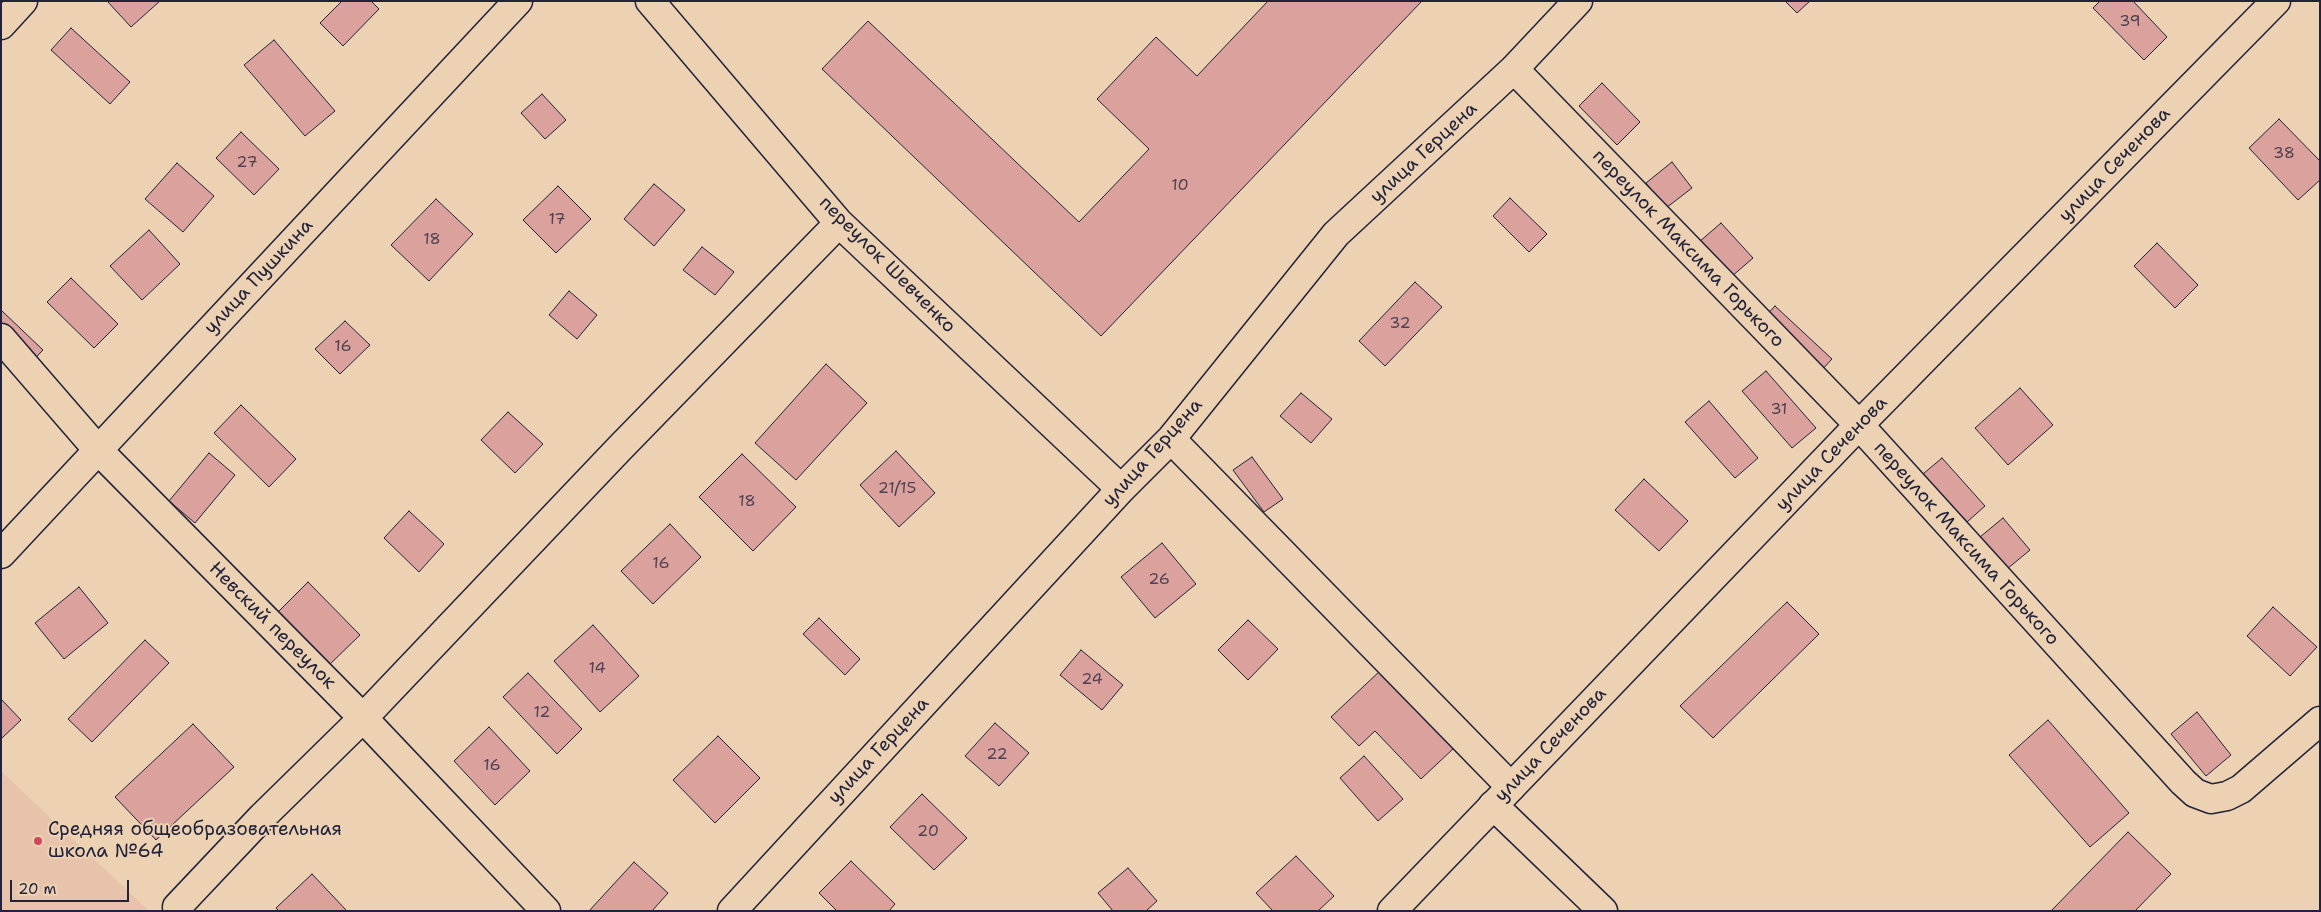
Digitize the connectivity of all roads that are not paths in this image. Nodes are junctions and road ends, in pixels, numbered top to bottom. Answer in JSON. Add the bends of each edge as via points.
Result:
{"nodes":[{"id":1,"x":23,"y":1,"type":"edge"},
{"id":2,"x":518,"y":1,"type":"edge"},
{"id":3,"x":650,"y":1,"type":"edge"},
{"id":4,"x":1578,"y":1,"type":"edge"},
{"id":5,"x":2276,"y":1,"type":"edge"},
{"id":6,"x":1,"y":26,"type":"edge"},
{"id":7,"x":1514,"y":69,"type":"junction"},
{"id":8,"x":839,"y":223,"type":"junction"},
{"id":9,"x":1,"y":338,"type":"edge"},
{"id":10,"x":1859,"y":425,"type":"junction"},
{"id":11,"x":1171,"y":439,"type":"junction"},
{"id":12,"x":98,"y":450,"type":"junction"},
{"id":13,"x":1121,"y":489,"type":"junction"},
{"id":14,"x":1,"y":554,"type":"edge"},
{"id":15,"x":363,"y":718,"type":"junction"},
{"id":16,"x":2320,"y":721,"type":"edge"},
{"id":17,"x":1502,"y":796,"type":"junction"},
{"id":18,"x":177,"y":907,"type":"dead end"},
{"id":19,"x":546,"y":911,"type":"edge"},
{"id":20,"x":732,"y":911,"type":"edge"},
{"id":21,"x":1392,"y":911,"type":"edge"},
{"id":22,"x":1603,"y":911,"type":"edge"}],
"edges":[{"from":1,"to":6,"type":"street"},
{"from":2,"to":12,"type":"street","name":"улица Пушкина"},
{"from":3,"to":8,"type":"street","name":"переулок Шевченко"},
{"from":4,"to":7,"type":"street","name":"улица Герцена"},
{"from":5,"to":10,"type":"street","name":"улица Сеченова"},
{"from":7,"to":10,"type":"street","name":"переулок Максима Горького"},
{"from":7,"to":11,"type":"street","name":"улица Герцена","via":[[1336,234]]},
{"from":8,"to":13,"type":"street","name":"переулок Шевченко"},
{"from":8,"to":15,"type":"street"},
{"from":9,"to":12,"type":"street","name":"Невский переулок"},
{"from":10,"to":16,"type":"street","name":"переулок Максима Горького","via":[[2195,793],[2211,799],[2241,789]]},
{"from":10,"to":17,"type":"street","name":"улица Сеченова"},
{"from":11,"to":13,"type":"street","name":"улица Герцена"},
{"from":11,"to":17,"type":"street"},
{"from":12,"to":14,"type":"street","name":"улица Пушкина"},
{"from":12,"to":15,"type":"street","name":"Невский переулок"},
{"from":13,"to":20,"type":"street","name":"улица Герцена"},
{"from":15,"to":18,"type":"street","via":[[262,816]]},
{"from":15,"to":19,"type":"street","name":"Невский переулок"},
{"from":17,"to":21,"type":"street","name":"улица Сеченова"},
{"from":17,"to":22,"type":"street"}]}
